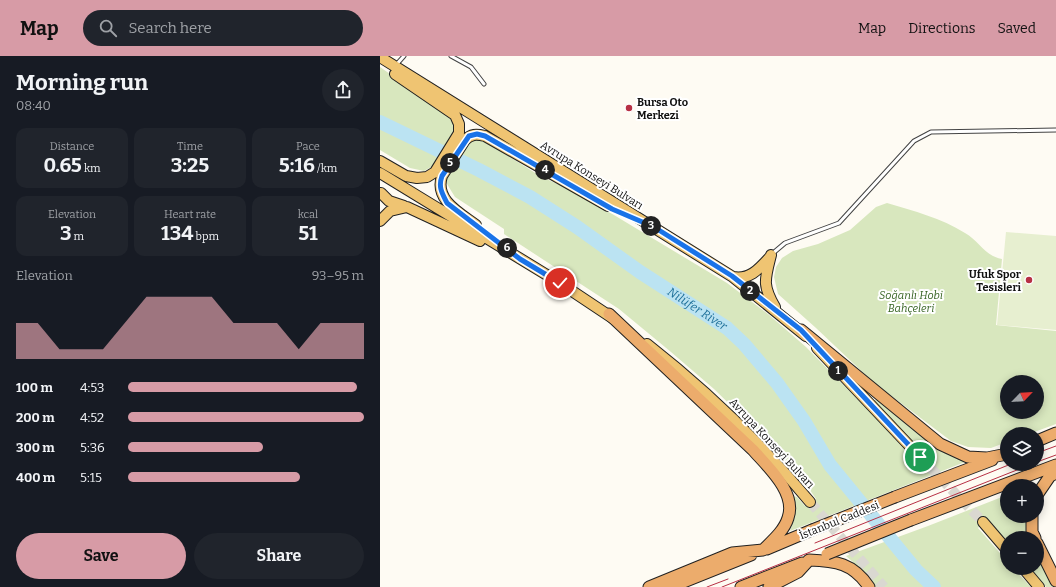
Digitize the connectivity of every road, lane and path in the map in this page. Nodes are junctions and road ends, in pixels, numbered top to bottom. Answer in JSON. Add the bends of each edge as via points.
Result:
{"nodes":[{"id":1,"x":404,"y":56,"type":"edge"},
{"id":2,"x":452,"y":56,"type":"edge"},
{"id":3,"x":380,"y":57,"type":"edge"},
{"id":4,"x":380,"y":62,"type":"edge"},
{"id":5,"x":395,"y":66,"type":"junction"},
{"id":6,"x":484,"y":84,"type":"dead end"},
{"id":7,"x":1056,"y":130,"type":"edge"},
{"id":8,"x":462,"y":137,"type":"junction"},
{"id":9,"x":380,"y":161,"type":"edge"},
{"id":10,"x":380,"y":173,"type":"edge"},
{"id":11,"x":438,"y":174,"type":"junction"},
{"id":12,"x":380,"y":193,"type":"edge"},
{"id":13,"x":407,"y":207,"type":"junction"},
{"id":14,"x":380,"y":216,"type":"edge"},
{"id":15,"x":380,"y":221,"type":"edge"},
{"id":16,"x":654,"y":227,"type":"junction"},
{"id":17,"x":771,"y":255,"type":"junction"},
{"id":18,"x":520,"y":259,"type":"junction"},
{"id":19,"x":732,"y":276,"type":"junction"},
{"id":20,"x":778,"y":312,"type":"junction"},
{"id":21,"x":608,"y":314,"type":"junction"},
{"id":22,"x":801,"y":330,"type":"junction"},
{"id":23,"x":1056,"y":433,"type":"edge"},
{"id":24,"x":1044,"y":439,"type":"edge"},
{"id":25,"x":1000,"y":455,"type":"edge"},
{"id":26,"x":920,"y":457,"type":"tunnel mouth"},
{"id":27,"x":1000,"y":457,"type":"edge"},
{"id":28,"x":1056,"y":464,"type":"edge"},
{"id":29,"x":1056,"y":472,"type":"edge"},
{"id":30,"x":1044,"y":485,"type":"edge"},
{"id":31,"x":810,"y":502,"type":"tunnel mouth"},
{"id":32,"x":983,"y":522,"type":"tunnel mouth"},
{"id":33,"x":1000,"y":542,"type":"edge"},
{"id":34,"x":763,"y":550,"type":"junction"},
{"id":35,"x":1044,"y":557,"type":"edge"},
{"id":36,"x":810,"y":560,"type":"junction"},
{"id":37,"x":1029,"y":575,"type":"edge"},
{"id":38,"x":1056,"y":582,"type":"edge"},
{"id":39,"x":649,"y":587,"type":"edge"},
{"id":40,"x":671,"y":587,"type":"edge"},
{"id":41,"x":741,"y":587,"type":"edge"},
{"id":42,"x":769,"y":587,"type":"edge"},
{"id":43,"x":869,"y":587,"type":"edge"},
{"id":44,"x":1039,"y":587,"type":"edge"}],
"edges":[{"from":1,"to":5,"type":"lane"},
{"from":2,"to":6,"type":"lane","via":[[470,68]]},
{"from":3,"to":5,"type":"main road","name":"Avrupa Konseyi Bulvarı"},
{"from":4,"to":8,"type":"main road","via":[[455,115]]},
{"from":5,"to":16,"type":"main road","name":"Avrupa Konseyi Bulvarı"},
{"from":7,"to":17,"type":"lane","via":[[932,132],[914,141],[839,223],[785,243]]},
{"from":8,"to":11,"type":"main road"},
{"from":8,"to":16,"type":"main road","via":[[477,134],[485,136],[612,209]]},
{"from":9,"to":11,"type":"main road","via":[[406,176],[417,178]]},
{"from":10,"to":18,"type":"main road","name":"Avrupa Konseyi Bulvarı"},
{"from":11,"to":18,"type":"main road","via":[[441,192],[447,203]]},
{"from":12,"to":13,"type":"main road","via":[[389,201]]},
{"from":12,"to":14,"type":"main road","via":[[384,201]]},
{"from":13,"to":15,"type":"main road","via":[[390,211]]},
{"from":13,"to":18,"type":"main road"},
{"from":16,"to":19,"type":"main road","name":"Avrupa Konseyi Bulvarı"},
{"from":17,"to":19,"type":"main road","via":[[750,276]]},
{"from":17,"to":20,"type":"main road","via":[[765,278],[766,292]]},
{"from":18,"to":21,"type":"main road","name":"Avrupa Konseyi Bulvarı"},
{"from":19,"to":20,"type":"main road","name":"Avrupa Konseyi Bulvarı"},
{"from":20,"to":22,"type":"main road","name":"Avrupa Konseyi Bulvarı"},
{"from":21,"to":31,"type":"main road","name":"Avrupa Konseyi Bulvarı","via":[[687,375],[725,410]]},
{"from":21,"to":34,"type":"highway","via":[[753,450],[785,491],[790,505],[788,518],[783,529]]},
{"from":22,"to":25,"type":"highway","via":[[940,444],[968,457]]},
{"from":22,"to":26,"type":"main road","name":"Avrupa Konseyi Bulvarı"},
{"from":23,"to":24,"type":"highway"},
{"from":27,"to":34,"type":"highway","name":"İstanbul Caddesi","bridge":true},
{"from":28,"to":36,"type":"highway","bridge":true},
{"from":29,"to":30,"type":"highway"},
{"from":32,"to":33,"type":"main road"},
{"from":34,"to":39,"type":"highway","via":[[732,553]]},
{"from":34,"to":40,"type":"highway","name":"İstanbul Caddesi"},
{"from":35,"to":38,"type":"highway"},
{"from":36,"to":41,"type":"highway"},
{"from":36,"to":42,"type":"highway","via":[[798,572]]},
{"from":36,"to":43,"type":"highway","via":[[840,563],[860,575]]},
{"from":37,"to":44,"type":"main road"}]}
